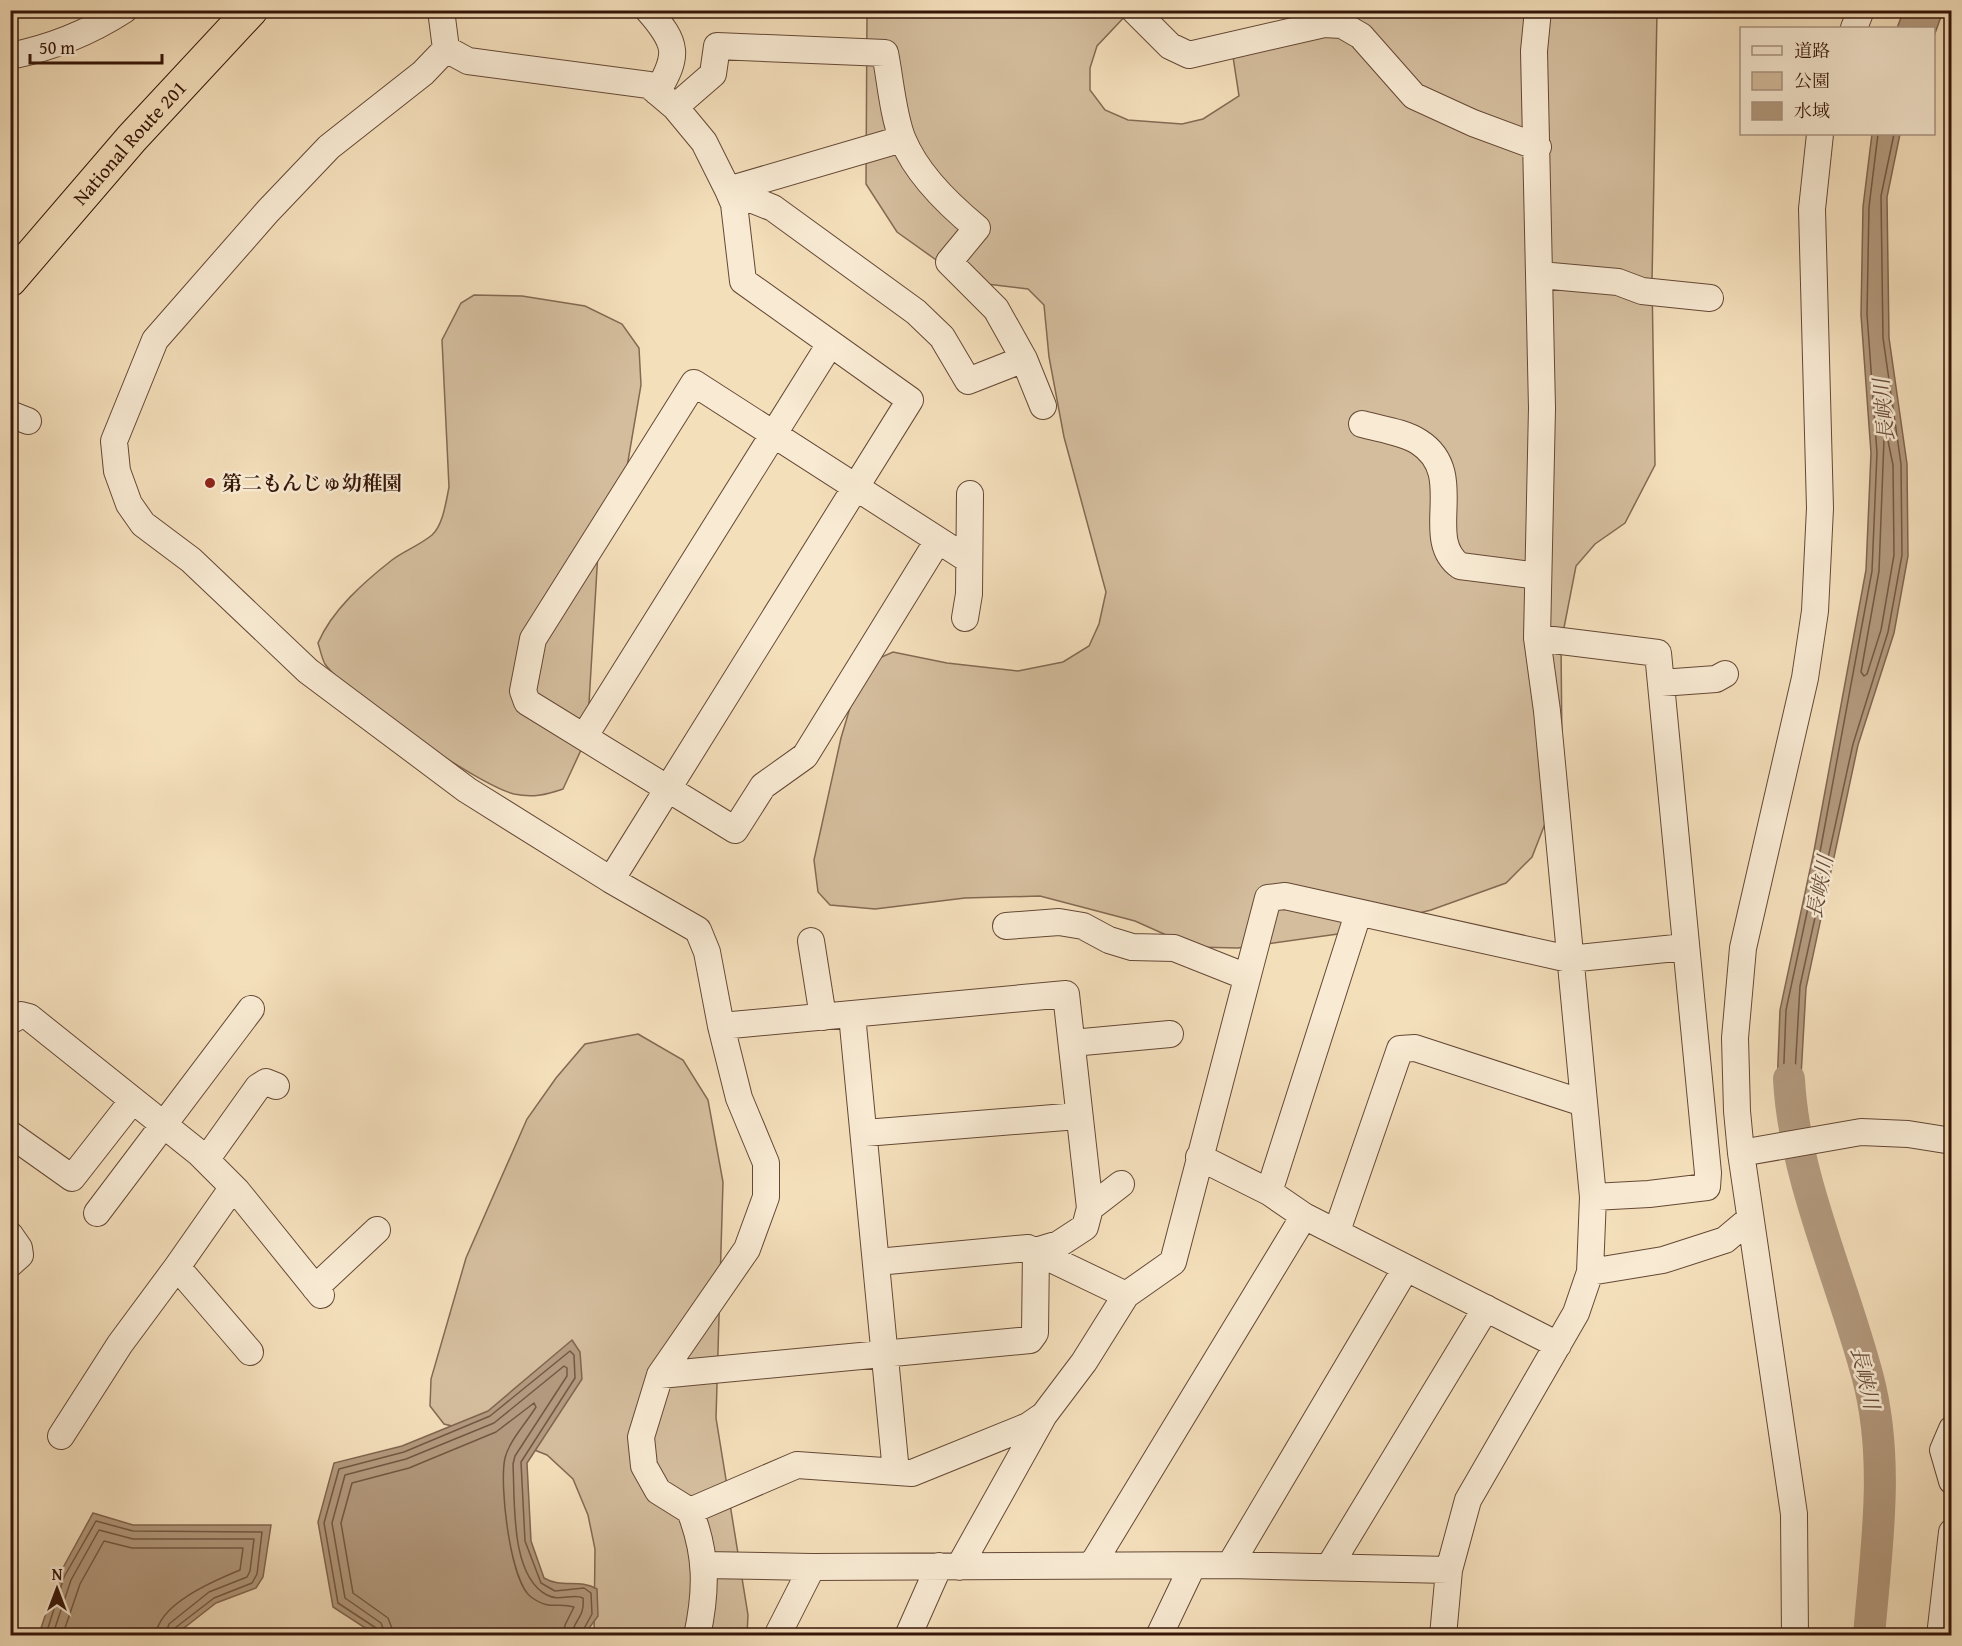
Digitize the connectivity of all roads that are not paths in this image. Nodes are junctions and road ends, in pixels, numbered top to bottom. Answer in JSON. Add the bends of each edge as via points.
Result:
{"nodes":[{"id":1,"x":124,"y":10,"type":"edge"},
{"id":2,"x":251,"y":10,"type":"edge"},
{"id":3,"x":441,"y":10,"type":"edge"},
{"id":4,"x":648,"y":10,"type":"edge"},
{"id":5,"x":1134,"y":10,"type":"edge"},
{"id":6,"x":1538,"y":10,"type":"edge"},
{"id":7,"x":1861,"y":10,"type":"edge"},
{"id":8,"x":1854,"y":27,"type":"edge"},
{"id":9,"x":446,"y":49,"type":"junction"},
{"id":10,"x":10,"y":56,"type":"edge"},
{"id":11,"x":666,"y":100,"type":"junction"},
{"id":12,"x":1820,"y":135,"type":"edge"},
{"id":13,"x":902,"y":139,"type":"junction"},
{"id":14,"x":1538,"y":147,"type":"junction"},
{"id":15,"x":728,"y":190,"type":"junction"},
{"id":16,"x":14,"y":271,"type":"edge"},
{"id":17,"x":1540,"y":275,"type":"junction"},
{"id":18,"x":1710,"y":298,"type":"dead end"},
{"id":19,"x":830,"y":344,"type":"junction"},
{"id":20,"x":1024,"y":359,"type":"junction"},
{"id":21,"x":1043,"y":406,"type":"dead end"},
{"id":22,"x":1362,"y":424,"type":"dead end"},
{"id":23,"x":774,"y":433,"type":"junction"},
{"id":24,"x":855,"y":488,"type":"junction"},
{"id":25,"x":970,"y":494,"type":"dead end"},
{"id":26,"x":938,"y":542,"type":"junction"},
{"id":27,"x":969,"y":561,"type":"junction"},
{"id":28,"x":1538,"y":576,"type":"junction"},
{"id":29,"x":965,"y":618,"type":"dead end"},
{"id":30,"x":1537,"y":638,"type":"junction"},
{"id":31,"x":1661,"y":683,"type":"junction"},
{"id":32,"x":1720,"y":683,"type":"dead end"},
{"id":33,"x":584,"y":737,"type":"junction"},
{"id":34,"x":669,"y":789,"type":"junction"},
{"id":35,"x":611,"y":880,"type":"junction"},
{"id":36,"x":1358,"y":914,"type":"junction"},
{"id":37,"x":1006,"y":926,"type":"dead end"},
{"id":38,"x":811,"y":941,"type":"dead end"},
{"id":39,"x":1685,"y":946,"type":"junction"},
{"id":40,"x":1569,"y":959,"type":"junction"},
{"id":41,"x":1247,"y":977,"type":"junction"},
{"id":42,"x":251,"y":1009,"type":"dead end"},
{"id":43,"x":852,"y":1015,"type":"junction"},
{"id":44,"x":823,"y":1017,"type":"junction"},
{"id":45,"x":10,"y":1021,"type":"edge"},
{"id":46,"x":721,"y":1026,"type":"junction"},
{"id":47,"x":1170,"y":1034,"type":"dead end"},
{"id":48,"x":1072,"y":1043,"type":"junction"},
{"id":49,"x":276,"y":1086,"type":"dead end"},
{"id":50,"x":133,"y":1100,"type":"junction"},
{"id":51,"x":1583,"y":1102,"type":"junction"},
{"id":52,"x":1078,"y":1116,"type":"junction"},
{"id":53,"x":164,"y":1125,"type":"junction"},
{"id":54,"x":865,"y":1133,"type":"junction"},
{"id":55,"x":10,"y":1134,"type":"edge"},
{"id":56,"x":1952,"y":1141,"type":"edge"},
{"id":57,"x":1741,"y":1153,"type":"junction"},
{"id":58,"x":1198,"y":1157,"type":"junction"},
{"id":59,"x":206,"y":1160,"type":"junction"},
{"id":60,"x":82,"y":1165,"type":"junction"},
{"id":61,"x":1120,"y":1184,"type":"dead end"},
{"id":62,"x":233,"y":1187,"type":"junction"},
{"id":63,"x":114,"y":1189,"type":"junction"},
{"id":64,"x":1269,"y":1192,"type":"junction"},
{"id":65,"x":1593,"y":1197,"type":"junction"},
{"id":66,"x":1090,"y":1208,"type":"junction"},
{"id":67,"x":97,"y":1213,"type":"dead end"},
{"id":68,"x":1304,"y":1216,"type":"junction"},
{"id":69,"x":1750,"y":1219,"type":"junction"},
{"id":70,"x":377,"y":1230,"type":"dead end"},
{"id":71,"x":1337,"y":1231,"type":"junction"},
{"id":72,"x":10,"y":1235,"type":"edge"},
{"id":73,"x":1036,"y":1251,"type":"junction"},
{"id":74,"x":877,"y":1262,"type":"junction"},
{"id":75,"x":10,"y":1264,"type":"edge"},
{"id":76,"x":177,"y":1268,"type":"junction"},
{"id":77,"x":1406,"y":1268,"type":"junction"},
{"id":78,"x":1590,"y":1272,"type":"junction"},
{"id":79,"x":1126,"y":1294,"type":"junction"},
{"id":80,"x":1486,"y":1308,"type":"junction"},
{"id":81,"x":1558,"y":1345,"type":"junction"},
{"id":82,"x":250,"y":1352,"type":"dead end"},
{"id":83,"x":884,"y":1354,"type":"junction"},
{"id":84,"x":660,"y":1375,"type":"junction"},
{"id":85,"x":1044,"y":1415,"type":"junction"},
{"id":86,"x":1952,"y":1429,"type":"edge"},
{"id":87,"x":62,"y":1436,"type":"dead end"},
{"id":88,"x":896,"y":1472,"type":"junction"},
{"id":89,"x":1952,"y":1481,"type":"edge"},
{"id":90,"x":690,"y":1511,"type":"junction"},
{"id":91,"x":1951,"y":1546,"type":"edge"},
{"id":92,"x":704,"y":1565,"type":"junction"},
{"id":93,"x":1092,"y":1565,"type":"junction"},
{"id":94,"x":1230,"y":1565,"type":"junction"},
{"id":95,"x":949,"y":1567,"type":"junction"},
{"id":96,"x":1192,"y":1567,"type":"junction"},
{"id":97,"x":812,"y":1568,"type":"junction"},
{"id":98,"x":1329,"y":1568,"type":"junction"},
{"id":99,"x":1449,"y":1570,"type":"junction"},
{"id":100,"x":697,"y":1635,"type":"edge"},
{"id":101,"x":777,"y":1635,"type":"edge"},
{"id":102,"x":908,"y":1635,"type":"edge"},
{"id":103,"x":1159,"y":1635,"type":"edge"},
{"id":104,"x":1443,"y":1635,"type":"edge"},
{"id":105,"x":1795,"y":1635,"type":"edge"},
{"id":106,"x":1940,"y":1635,"type":"edge"}],
"edges":[{"from":1,"to":10,"type":"street","via":[[105,23],[37,51]]},
{"from":2,"to":16,"type":"highway","name":"National Route 201"},
{"from":3,"to":9,"type":"street"},
{"from":4,"to":11,"type":"street","via":[[674,52]]},
{"from":5,"to":14,"type":"street","via":[[1170,46],[1189,55],[1323,24],[1342,25],[1361,36],[1414,96]]},
{"from":6,"to":14,"type":"street","via":[[1534,51]]},
{"from":7,"to":8,"type":"street"},
{"from":9,"to":11,"type":"street","via":[[468,61],[649,85]]},
{"from":9,"to":35,"type":"street","via":[[423,73],[329,147],[155,340],[114,441],[117,471],[129,504],[143,524],[191,560],[308,671],[466,790]]},
{"from":11,"to":13,"type":"street","via":[[713,74],[717,46],[885,52]]},
{"from":11,"to":15,"type":"street","via":[[704,142]]},
{"from":12,"to":57,"type":"street","via":[[1812,209],[1820,508],[1815,611],[1805,678],[1743,948],[1735,1038]]},
{"from":13,"to":15,"type":"street"},
{"from":13,"to":20,"type":"street","via":[[953,209],[977,228],[949,262],[996,309]]},
{"from":14,"to":17,"type":"street"},
{"from":15,"to":19,"type":"street","via":[[734,204],[743,281]]},
{"from":15,"to":20,"type":"street","via":[[773,208],[916,312],[942,337],[968,381]]},
{"from":17,"to":18,"type":"street","via":[[1618,282],[1642,291]]},
{"from":17,"to":28,"type":"street"},
{"from":19,"to":23,"type":"street"},
{"from":19,"to":24,"type":"street","via":[[910,400]]},
{"from":20,"to":21,"type":"street"},
{"from":22,"to":28,"type":"street","via":[[1418,441],[1436,456],[1442,471],[1444,541],[1449,558],[1460,566]]},
{"from":23,"to":24,"type":"street"},
{"from":23,"to":33,"type":"street"},
{"from":23,"to":33,"type":"street","via":[[694,383],[533,639],[523,691],[527,702]]},
{"from":24,"to":26,"type":"street"},
{"from":24,"to":34,"type":"street"},
{"from":25,"to":27,"type":"street"},
{"from":26,"to":27,"type":"street"},
{"from":26,"to":34,"type":"street","via":[[805,756],[763,786],[735,830]]},
{"from":27,"to":29,"type":"street"},
{"from":28,"to":30,"type":"street"},
{"from":30,"to":31,"type":"street","via":[[1658,653]]},
{"from":30,"to":40,"type":"street"},
{"from":31,"to":32,"type":"street"},
{"from":31,"to":39,"type":"street"},
{"from":33,"to":34,"type":"street"},
{"from":34,"to":35,"type":"street"},
{"from":35,"to":46,"type":"street","via":[[698,930],[707,952]]},
{"from":36,"to":40,"type":"street"},
{"from":36,"to":41,"type":"street","via":[[1285,896],[1268,898]]},
{"from":36,"to":64,"type":"street"},
{"from":37,"to":41,"type":"street","via":[[1059,922],[1083,926],[1132,947],[1174,948]]},
{"from":38,"to":44,"type":"street"},
{"from":39,"to":40,"type":"street"},
{"from":39,"to":65,"type":"street","via":[[1707,1187]]},
{"from":40,"to":51,"type":"street"},
{"from":41,"to":58,"type":"street"},
{"from":42,"to":53,"type":"street"},
{"from":43,"to":44,"type":"street"},
{"from":43,"to":48,"type":"street","via":[[1066,994]]},
{"from":43,"to":54,"type":"street"},
{"from":44,"to":46,"type":"street"},
{"from":45,"to":50,"type":"street","via":[[21,1015],[29,1017]]},
{"from":46,"to":84,"type":"street","via":[[739,1098],[766,1163],[766,1197],[747,1249]]},
{"from":47,"to":48,"type":"street"},
{"from":48,"to":52,"type":"street"},
{"from":49,"to":59,"type":"street","via":[[266,1082],[258,1087]]},
{"from":50,"to":53,"type":"street"},
{"from":50,"to":60,"type":"street"},
{"from":51,"to":65,"type":"street"},
{"from":51,"to":71,"type":"street","via":[[1415,1048],[1400,1049]]},
{"from":52,"to":54,"type":"street"},
{"from":52,"to":66,"type":"street"},
{"from":53,"to":59,"type":"street"},
{"from":53,"to":63,"type":"street"},
{"from":54,"to":74,"type":"street"},
{"from":55,"to":60,"type":"street","via":[[72,1178]]},
{"from":56,"to":57,"type":"street","via":[[1861,1132]]},
{"from":57,"to":69,"type":"street"},
{"from":58,"to":64,"type":"street"},
{"from":58,"to":79,"type":"street","via":[[1173,1262]]},
{"from":59,"to":62,"type":"street"},
{"from":60,"to":63,"type":"street"},
{"from":61,"to":66,"type":"street"},
{"from":62,"to":70,"type":"street","via":[[318,1292]]},
{"from":62,"to":76,"type":"street"},
{"from":63,"to":67,"type":"street"},
{"from":64,"to":68,"type":"street"},
{"from":65,"to":78,"type":"street"},
{"from":66,"to":73,"type":"street","via":[[1085,1227],[1059,1244]]},
{"from":68,"to":71,"type":"street"},
{"from":68,"to":93,"type":"street"},
{"from":69,"to":78,"type":"street","via":[[1725,1240],[1663,1260]]},
{"from":69,"to":105,"type":"street","via":[[1794,1514]]},
{"from":71,"to":77,"type":"street"},
{"from":72,"to":75,"type":"street","via":[[20,1255]]},
{"from":73,"to":74,"type":"street","via":[[1028,1248]]},
{"from":73,"to":79,"type":"street"},
{"from":73,"to":83,"type":"street","via":[[1035,1333],[1030,1340]]},
{"from":74,"to":83,"type":"street"},
{"from":76,"to":82,"type":"street"},
{"from":76,"to":87,"type":"street","via":[[120,1344]]},
{"from":77,"to":80,"type":"street"},
{"from":77,"to":94,"type":"street"},
{"from":78,"to":81,"type":"street","via":[[1576,1313]]},
{"from":79,"to":85,"type":"street","via":[[1084,1362]]},
{"from":80,"to":81,"type":"street"},
{"from":80,"to":98,"type":"street"},
{"from":81,"to":99,"type":"street","via":[[1468,1500]]},
{"from":83,"to":84,"type":"street"},
{"from":83,"to":88,"type":"street"},
{"from":84,"to":90,"type":"street","via":[[641,1437],[644,1466],[658,1491]]},
{"from":85,"to":88,"type":"street","via":[[1028,1426],[912,1473]]},
{"from":85,"to":95,"type":"street"},
{"from":86,"to":89,"type":"street","via":[[1943,1450]]},
{"from":88,"to":90,"type":"street","via":[[797,1465]]},
{"from":90,"to":92,"type":"street","via":[[702,1540]]},
{"from":91,"to":106,"type":"street"},
{"from":92,"to":97,"type":"street"},
{"from":92,"to":100,"type":"street"},
{"from":93,"to":95,"type":"street"},
{"from":93,"to":96,"type":"street"},
{"from":94,"to":96,"type":"street"},
{"from":94,"to":98,"type":"street"},
{"from":95,"to":97,"type":"street"},
{"from":95,"to":102,"type":"street"},
{"from":96,"to":103,"type":"street"},
{"from":97,"to":101,"type":"street"},
{"from":98,"to":99,"type":"street"},
{"from":99,"to":104,"type":"street"}]}
